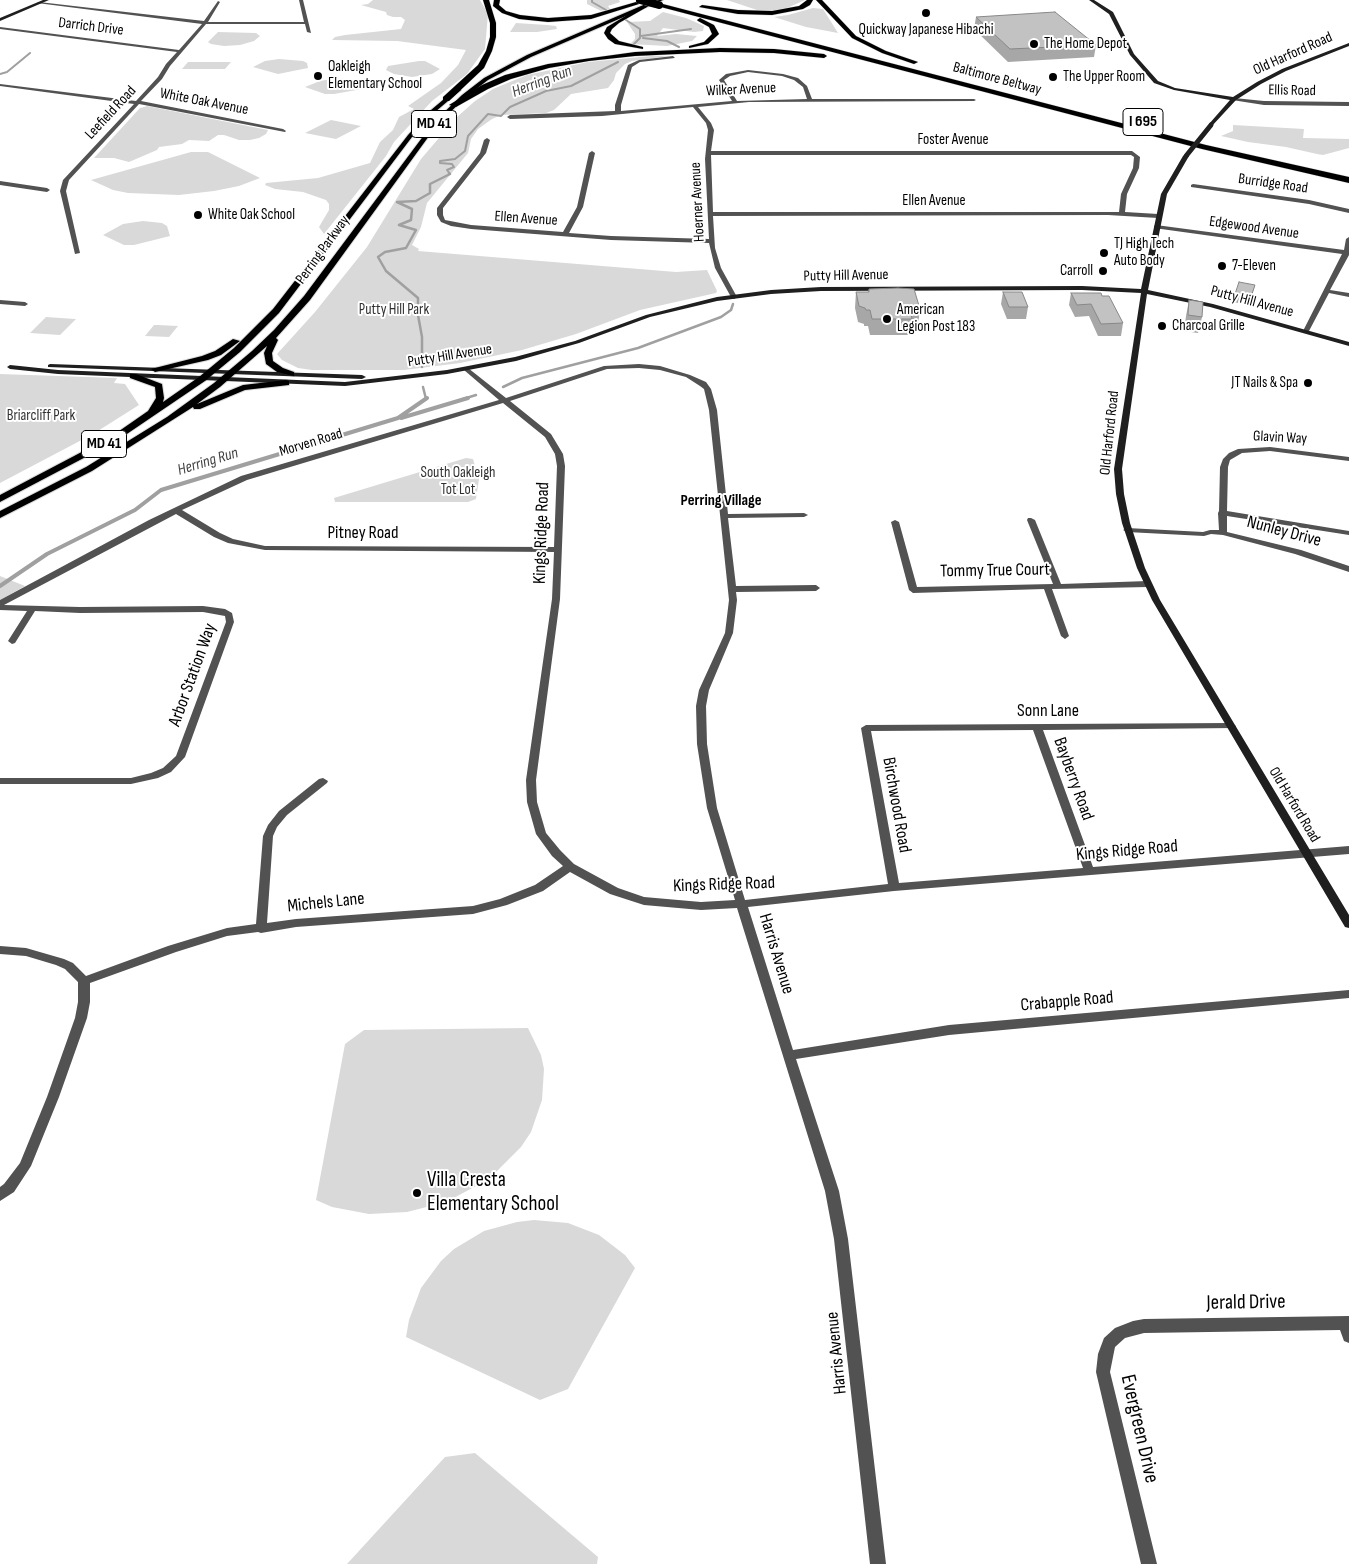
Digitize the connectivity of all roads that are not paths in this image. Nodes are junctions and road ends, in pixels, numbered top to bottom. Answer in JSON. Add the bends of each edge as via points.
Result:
{"nodes":[{"id":1,"x":47,"y":0,"type":"edge"},
{"id":2,"x":301,"y":0,"type":"edge"},
{"id":3,"x":486,"y":0,"type":"edge"},
{"id":4,"x":496,"y":0,"type":"edge"},
{"id":5,"x":810,"y":0,"type":"edge"},
{"id":6,"x":819,"y":0,"type":"edge"},
{"id":7,"x":1091,"y":0,"type":"edge"},
{"id":8,"x":218,"y":2,"type":"dead end"},
{"id":9,"x":643,"y":2,"type":"edge"},
{"id":10,"x":675,"y":2,"type":"junction"},
{"id":11,"x":39,"y":3,"type":"junction"},
{"id":12,"x":663,"y":4,"type":"edge"},
{"id":13,"x":0,"y":20,"type":"edge"},
{"id":14,"x":205,"y":23,"type":"junction"},
{"id":15,"x":306,"y":23,"type":"junction"},
{"id":16,"x":0,"y":28,"type":"edge"},
{"id":17,"x":309,"y":32,"type":"dead end"},
{"id":18,"x":1349,"y":44,"type":"edge"},
{"id":19,"x":179,"y":51,"type":"junction"},
{"id":20,"x":673,"y":57,"type":"dead end"},
{"id":21,"x":919,"y":63,"type":"dead end"},
{"id":22,"x":928,"y":66,"type":"dead end"},
{"id":23,"x":935,"y":73,"type":"junction"},
{"id":24,"x":0,"y":86,"type":"edge"},
{"id":25,"x":446,"y":99,"type":"junction"},
{"id":26,"x":1234,"y":99,"type":"junction"},
{"id":27,"x":810,"y":100,"type":"junction"},
{"id":28,"x":974,"y":100,"type":"dead end"},
{"id":29,"x":138,"y":102,"type":"junction"},
{"id":30,"x":735,"y":102,"type":"junction"},
{"id":31,"x":1349,"y":104,"type":"edge"},
{"id":32,"x":453,"y":105,"type":"junction"},
{"id":33,"x":695,"y":106,"type":"junction"},
{"id":34,"x":618,"y":112,"type":"junction"},
{"id":35,"x":510,"y":117,"type":"dead end"},
{"id":36,"x":283,"y":131,"type":"dead end"},
{"id":37,"x":487,"y":140,"type":"dead end"},
{"id":38,"x":592,"y":153,"type":"dead end"},
{"id":39,"x":708,"y":153,"type":"junction"},
{"id":40,"x":1349,"y":172,"type":"edge"},
{"id":41,"x":1349,"y":180,"type":"edge"},
{"id":42,"x":0,"y":183,"type":"edge"},
{"id":43,"x":1192,"y":186,"type":"dead end"},
{"id":44,"x":47,"y":190,"type":"dead end"},
{"id":45,"x":1349,"y":211,"type":"edge"},
{"id":46,"x":710,"y":214,"type":"junction"},
{"id":47,"x":1122,"y":214,"type":"junction"},
{"id":48,"x":1158,"y":216,"type":"junction"},
{"id":49,"x":1156,"y":227,"type":"junction"},
{"id":50,"x":565,"y":234,"type":"junction"},
{"id":51,"x":1349,"y":239,"type":"edge"},
{"id":52,"x":711,"y":241,"type":"junction"},
{"id":53,"x":77,"y":253,"type":"dead end"},
{"id":54,"x":1347,"y":253,"type":"edge"},
{"id":55,"x":1144,"y":291,"type":"junction"},
{"id":56,"x":1327,"y":291,"type":"junction"},
{"id":57,"x":1349,"y":295,"type":"edge"},
{"id":58,"x":734,"y":296,"type":"junction"},
{"id":59,"x":0,"y":302,"type":"edge"},
{"id":60,"x":25,"y":304,"type":"dead end"},
{"id":61,"x":276,"y":310,"type":"junction"},
{"id":62,"x":1306,"y":331,"type":"junction"},
{"id":63,"x":278,"y":332,"type":"junction"},
{"id":64,"x":1349,"y":344,"type":"edge"},
{"id":65,"x":0,"y":366,"type":"edge"},
{"id":66,"x":650,"y":366,"type":"joint"},
{"id":67,"x":10,"y":367,"type":"junction"},
{"id":68,"x":155,"y":369,"type":"junction"},
{"id":69,"x":466,"y":369,"type":"junction"},
{"id":70,"x":213,"y":371,"type":"junction"},
{"id":71,"x":234,"y":372,"type":"junction"},
{"id":72,"x":291,"y":374,"type":"junction"},
{"id":73,"x":133,"y":376,"type":"junction"},
{"id":74,"x":202,"y":379,"type":"junction"},
{"id":75,"x":378,"y":379,"type":"junction"},
{"id":76,"x":224,"y":380,"type":"junction"},
{"id":77,"x":286,"y":382,"type":"junction"},
{"id":78,"x":503,"y":401,"type":"junction"},
{"id":79,"x":152,"y":414,"type":"junction"},
{"id":80,"x":170,"y":420,"type":"junction"},
{"id":81,"x":1349,"y":459,"type":"edge"},
{"id":82,"x":0,"y":499,"type":"edge"},
{"id":83,"x":176,"y":510,"type":"junction"},
{"id":84,"x":1222,"y":513,"type":"junction"},
{"id":85,"x":0,"y":515,"type":"edge"},
{"id":86,"x":804,"y":515,"type":"dead end"},
{"id":87,"x":725,"y":516,"type":"junction"},
{"id":88,"x":1031,"y":520,"type":"dead end"},
{"id":89,"x":895,"y":522,"type":"dead end"},
{"id":90,"x":1127,"y":527,"type":"junction"},
{"id":91,"x":1223,"y":533,"type":"junction"},
{"id":92,"x":1349,"y":533,"type":"edge"},
{"id":93,"x":559,"y":550,"type":"junction"},
{"id":94,"x":1349,"y":569,"type":"edge"},
{"id":95,"x":1148,"y":584,"type":"junction"},
{"id":96,"x":1058,"y":586,"type":"junction"},
{"id":97,"x":1047,"y":587,"type":"junction"},
{"id":98,"x":816,"y":588,"type":"dead end"},
{"id":99,"x":731,"y":589,"type":"junction"},
{"id":100,"x":0,"y":605,"type":"edge"},
{"id":101,"x":32,"y":609,"type":"junction"},
{"id":102,"x":1065,"y":636,"type":"dead end"},
{"id":103,"x":12,"y":642,"type":"dead end"},
{"id":104,"x":1231,"y":726,"type":"junction"},
{"id":105,"x":1037,"y":727,"type":"junction"},
{"id":106,"x":866,"y":728,"type":"joint"},
{"id":107,"x":0,"y":781,"type":"edge"},
{"id":108,"x":323,"y":781,"type":"dead end"},
{"id":109,"x":1349,"y":850,"type":"edge"},
{"id":110,"x":1307,"y":854,"type":"junction"},
{"id":111,"x":570,"y":867,"type":"junction"},
{"id":112,"x":1089,"y":871,"type":"junction"},
{"id":113,"x":894,"y":887,"type":"junction"},
{"id":114,"x":742,"y":904,"type":"junction"},
{"id":115,"x":1349,"y":924,"type":"edge"},
{"id":116,"x":261,"y":928,"type":"junction"},
{"id":117,"x":0,"y":950,"type":"edge"},
{"id":118,"x":84,"y":981,"type":"junction"},
{"id":119,"x":1349,"y":994,"type":"edge"},
{"id":120,"x":789,"y":1054,"type":"junction"},
{"id":121,"x":0,"y":1195,"type":"edge"},
{"id":122,"x":1144,"y":1326,"type":"joint"},
{"id":123,"x":1347,"y":1327,"type":"edge"},
{"id":124,"x":878,"y":1564,"type":"edge"},
{"id":125,"x":1149,"y":1564,"type":"edge"}],
"edges":[{"from":1,"to":11,"type":"street"},
{"from":2,"to":15,"type":"street"},
{"from":3,"to":25,"type":"highway","via":[[494,37],[489,51],[481,66]]},
{"from":4,"to":9,"type":"highway","via":[[496,6],[504,12],[548,20],[591,16]]},
{"from":5,"to":10,"type":"highway","via":[[794,10],[764,14]]},
{"from":6,"to":21,"type":"highway","via":[[854,37],[884,52]]},
{"from":7,"to":26,"type":"street","via":[[1111,13],[1129,50],[1156,82],[1174,89]]},
{"from":8,"to":14,"type":"street","name":"Leefield Road"},
{"from":9,"to":12,"type":"main road","name":"Perring Parkway","number":"MD 41"},
{"from":9,"to":12,"type":"highway","via":[[610,28],[607,33],[610,38],[627,46],[659,50],[694,46],[715,37],[716,31],[712,26]]},
{"from":9,"to":25,"type":"main road","name":"Perring Parkway","number":"MD 41","via":[[519,54],[476,77]]},
{"from":9,"to":32,"type":"main road","name":"Perring Parkway","number":"MD 41","via":[[506,68]]},
{"from":10,"to":12,"type":"highway","name":"Baltimore Beltway","number":"I 695"},
{"from":10,"to":23,"type":"highway","name":"Baltimore Beltway","number":"I 695"},
{"from":11,"to":13,"type":"street"},
{"from":11,"to":14,"type":"street"},
{"from":12,"to":23,"type":"highway","name":"Baltimore Beltway","number":"I 695"},
{"from":14,"to":15,"type":"street"},
{"from":14,"to":19,"type":"street","name":"Leefield Road"},
{"from":15,"to":17,"type":"street"},
{"from":16,"to":19,"type":"street","name":"Darrich Drive"},
{"from":18,"to":26,"type":"street","name":"Old Harford Road","via":[[1284,70]]},
{"from":19,"to":29,"type":"street","name":"Leefield Road"},
{"from":20,"to":34,"type":"street","via":[[639,61],[630,66]]},
{"from":22,"to":23,"type":"highway"},
{"from":23,"to":32,"type":"highway","via":[[790,52],[661,52],[588,59],[535,69],[490,84]]},
{"from":23,"to":40,"type":"highway","name":"Baltimore Beltway","number":"I 695"},
{"from":23,"to":41,"type":"highway","name":"Baltimore Beltway","number":"I 695","via":[[1214,149]]},
{"from":24,"to":29,"type":"street","name":"White Oak Avenue"},
{"from":25,"to":61,"type":"main road","name":"Perring Parkway","number":"MD 41","via":[[410,136]]},
{"from":26,"to":31,"type":"street","name":"Ellis Road"},
{"from":26,"to":48,"type":"street","name":"Old Harford Road","bridge":true,"via":[[1186,156],[1164,194]]},
{"from":27,"to":28,"type":"street","name":"Wilker Avenue"},
{"from":27,"to":30,"type":"street","name":"Wilker Avenue"},
{"from":27,"to":30,"type":"street","via":[[805,86],[796,79],[748,71],[728,75],[721,80]]},
{"from":29,"to":36,"type":"street","name":"White Oak Avenue"},
{"from":29,"to":53,"type":"street","name":"Leefield Road","via":[[70,174],[64,185]]},
{"from":30,"to":33,"type":"street","name":"Wilker Avenue"},
{"from":32,"to":63,"type":"main road","name":"Perring Parkway","number":"MD 41","via":[[435,124],[307,298]]},
{"from":33,"to":34,"type":"street","name":"Wilker Avenue"},
{"from":33,"to":39,"type":"street","name":"Hoerner Avenue","via":[[711,130]]},
{"from":34,"to":35,"type":"street","name":"Wilker Avenue"},
{"from":37,"to":50,"type":"street","name":"Ellen Avenue","via":[[483,153],[440,208],[443,221],[458,226]]},
{"from":38,"to":50,"type":"street","via":[[580,206]]},
{"from":39,"to":46,"type":"street","name":"Hoerner Avenue"},
{"from":39,"to":47,"type":"street","name":"Foster Avenue","via":[[1132,153],[1137,158],[1136,168],[1124,194]]},
{"from":42,"to":44,"type":"street"},
{"from":43,"to":45,"type":"street","name":"Burridge Road","via":[[1309,202]]},
{"from":46,"to":47,"type":"street","name":"Ellen Avenue"},
{"from":46,"to":52,"type":"street","name":"Hoerner Avenue"},
{"from":47,"to":48,"type":"street","name":"Ellen Avenue"},
{"from":48,"to":49,"type":"street","name":"Old Harford Road"},
{"from":49,"to":54,"type":"street","name":"Edgewood Avenue"},
{"from":49,"to":55,"type":"street","name":"Old Harford Road"},
{"from":50,"to":52,"type":"street","name":"Ellen Avenue"},
{"from":51,"to":54,"type":"street"},
{"from":52,"to":58,"type":"street","name":"Hoerner Avenue","via":[[718,268]]},
{"from":54,"to":56,"type":"street"},
{"from":55,"to":58,"type":"street","name":"Putty Hill Avenue","via":[[1090,288],[821,289]]},
{"from":55,"to":62,"type":"street","name":"Putty Hill Avenue","via":[[1200,302]]},
{"from":55,"to":90,"type":"street","name":"Old Harford Road","via":[[1119,455],[1119,481]]},
{"from":56,"to":57,"type":"street"},
{"from":56,"to":62,"type":"street"},
{"from":58,"to":69,"type":"street","name":"Putty Hill Avenue","via":[[664,311],[559,348]]},
{"from":59,"to":60,"type":"street"},
{"from":61,"to":68,"type":"main road","via":[[218,353]]},
{"from":61,"to":70,"type":"main road","name":"Perring Parkway","number":"MD 41"},
{"from":62,"to":64,"type":"street","name":"Putty Hill Avenue"},
{"from":63,"to":71,"type":"main road","name":"Perring Parkway","number":"MD 41"},
{"from":63,"to":72,"type":"main road","via":[[267,358],[273,366]]},
{"from":65,"to":67,"type":"street","name":"Putty Hill Avenue"},
{"from":66,"to":78,"type":"street","name":"Morven Road","via":[[606,367]]},
{"from":66,"to":87,"type":"street","name":"Harris Avenue","via":[[688,376],[707,390],[713,410]]},
{"from":67,"to":68,"type":"street","name":"Putty Hill Avenue"},
{"from":67,"to":73,"type":"street","name":"Putty Hill Avenue"},
{"from":68,"to":70,"type":"street","name":"Putty Hill Avenue"},
{"from":69,"to":75,"type":"street","name":"Putty Hill Avenue"},
{"from":69,"to":78,"type":"street","name":"Kings Ridge Road"},
{"from":70,"to":71,"type":"street","name":"Putty Hill Avenue"},
{"from":70,"to":74,"type":"main road","name":"Perring Parkway","number":"MD 41"},
{"from":71,"to":72,"type":"street","name":"Putty Hill Avenue"},
{"from":71,"to":76,"type":"main road","name":"Perring Parkway","number":"MD 41"},
{"from":72,"to":75,"type":"street","name":"Putty Hill Avenue"},
{"from":73,"to":74,"type":"street","name":"Putty Hill Avenue"},
{"from":73,"to":79,"type":"main road","via":[[159,386],[160,398]]},
{"from":74,"to":76,"type":"street","name":"Putty Hill Avenue"},
{"from":74,"to":79,"type":"main road","name":"Perring Parkway","number":"MD 41"},
{"from":75,"to":77,"type":"street","name":"Putty Hill Avenue","via":[[345,384]]},
{"from":76,"to":77,"type":"street","name":"Putty Hill Avenue"},
{"from":76,"to":80,"type":"main road","name":"Perring Parkway","number":"MD 41"},
{"from":77,"to":80,"type":"main road","via":[[229,392]]},
{"from":78,"to":83,"type":"street","name":"Morven Road","via":[[244,478]]},
{"from":78,"to":93,"type":"street","name":"Kings Ridge Road","via":[[548,436],[559,454]]},
{"from":79,"to":82,"type":"main road","name":"Perring Parkway","number":"MD 41","via":[[73,462]]},
{"from":80,"to":85,"type":"main road","name":"Perring Parkway","number":"MD 41","via":[[89,469]]},
{"from":81,"to":84,"type":"street","name":"Glavin Way","via":[[1270,449],[1238,453],[1227,458],[1224,467]]},
{"from":83,"to":93,"type":"street","name":"Pitney Road","via":[[224,538],[265,548]]},
{"from":83,"to":100,"type":"street","name":"Morven Road"},
{"from":84,"to":91,"type":"street","name":"Glavin Way"},
{"from":84,"to":92,"type":"street"},
{"from":86,"to":87,"type":"street"},
{"from":87,"to":99,"type":"street","name":"Harris Avenue"},
{"from":88,"to":96,"type":"street"},
{"from":89,"to":97,"type":"street","name":"Tommy True Court","via":[[913,590]]},
{"from":90,"to":91,"type":"street","name":"Nunley Drive"},
{"from":90,"to":95,"type":"street","name":"Old Harford Road"},
{"from":91,"to":94,"type":"street","name":"Nunley Drive"},
{"from":93,"to":111,"type":"street","name":"Kings Ridge Road","via":[[556,599],[531,780],[532,802],[541,834]]},
{"from":95,"to":96,"type":"street","name":"Tommy True Court"},
{"from":95,"to":104,"type":"street","name":"Old Harford Road"},
{"from":96,"to":97,"type":"street","name":"Tommy True Court"},
{"from":97,"to":102,"type":"street"},
{"from":98,"to":99,"type":"street"},
{"from":99,"to":114,"type":"street","name":"Harris Avenue","via":[[733,610],[729,633],[704,690],[701,706],[702,744],[712,808]]},
{"from":100,"to":101,"type":"street","name":"Arbor Station Way"},
{"from":101,"to":103,"type":"street"},
{"from":101,"to":107,"type":"street","name":"Arbor Station Way","via":[[203,609],[226,612],[230,622],[180,757],[168,770],[131,781]]},
{"from":104,"to":105,"type":"street","name":"Sonn Lane"},
{"from":104,"to":110,"type":"street","name":"Old Harford Road"},
{"from":105,"to":106,"type":"street","name":"Sonn Lane"},
{"from":105,"to":112,"type":"street","name":"Bayberry Road"},
{"from":106,"to":113,"type":"street","name":"Birchwood Road"},
{"from":108,"to":116,"type":"street","via":[[283,813],[268,836]]},
{"from":109,"to":110,"type":"street","name":"Kings Ridge Road"},
{"from":110,"to":112,"type":"street","name":"Kings Ridge Road"},
{"from":110,"to":115,"type":"street","name":"Old Harford Road"},
{"from":111,"to":114,"type":"street","name":"Kings Ridge Road","via":[[614,890],[644,901],[701,906]]},
{"from":111,"to":116,"type":"street","name":"Michels Lane","via":[[539,888],[473,910]]},
{"from":112,"to":113,"type":"street","name":"Kings Ridge Road"},
{"from":113,"to":114,"type":"street","name":"Kings Ridge Road"},
{"from":114,"to":120,"type":"street","name":"Harris Avenue"},
{"from":116,"to":118,"type":"street","name":"Michels Lane","via":[[227,932]]},
{"from":117,"to":118,"type":"street","via":[[26,952],[60,962]]},
{"from":118,"to":121,"type":"street","via":[[81,1018],[53,1097],[25,1166],[10,1188]]},
{"from":119,"to":120,"type":"street","name":"Crabapple Road","via":[[958,1030]]},
{"from":120,"to":124,"type":"street","name":"Harris Avenue","via":[[832,1191],[841,1239]]},
{"from":122,"to":123,"type":"street","name":"Jerald Drive"},
{"from":122,"to":125,"type":"street","name":"Evergreen Drive","via":[[1120,1333],[1109,1343],[1103,1372]]}]}
